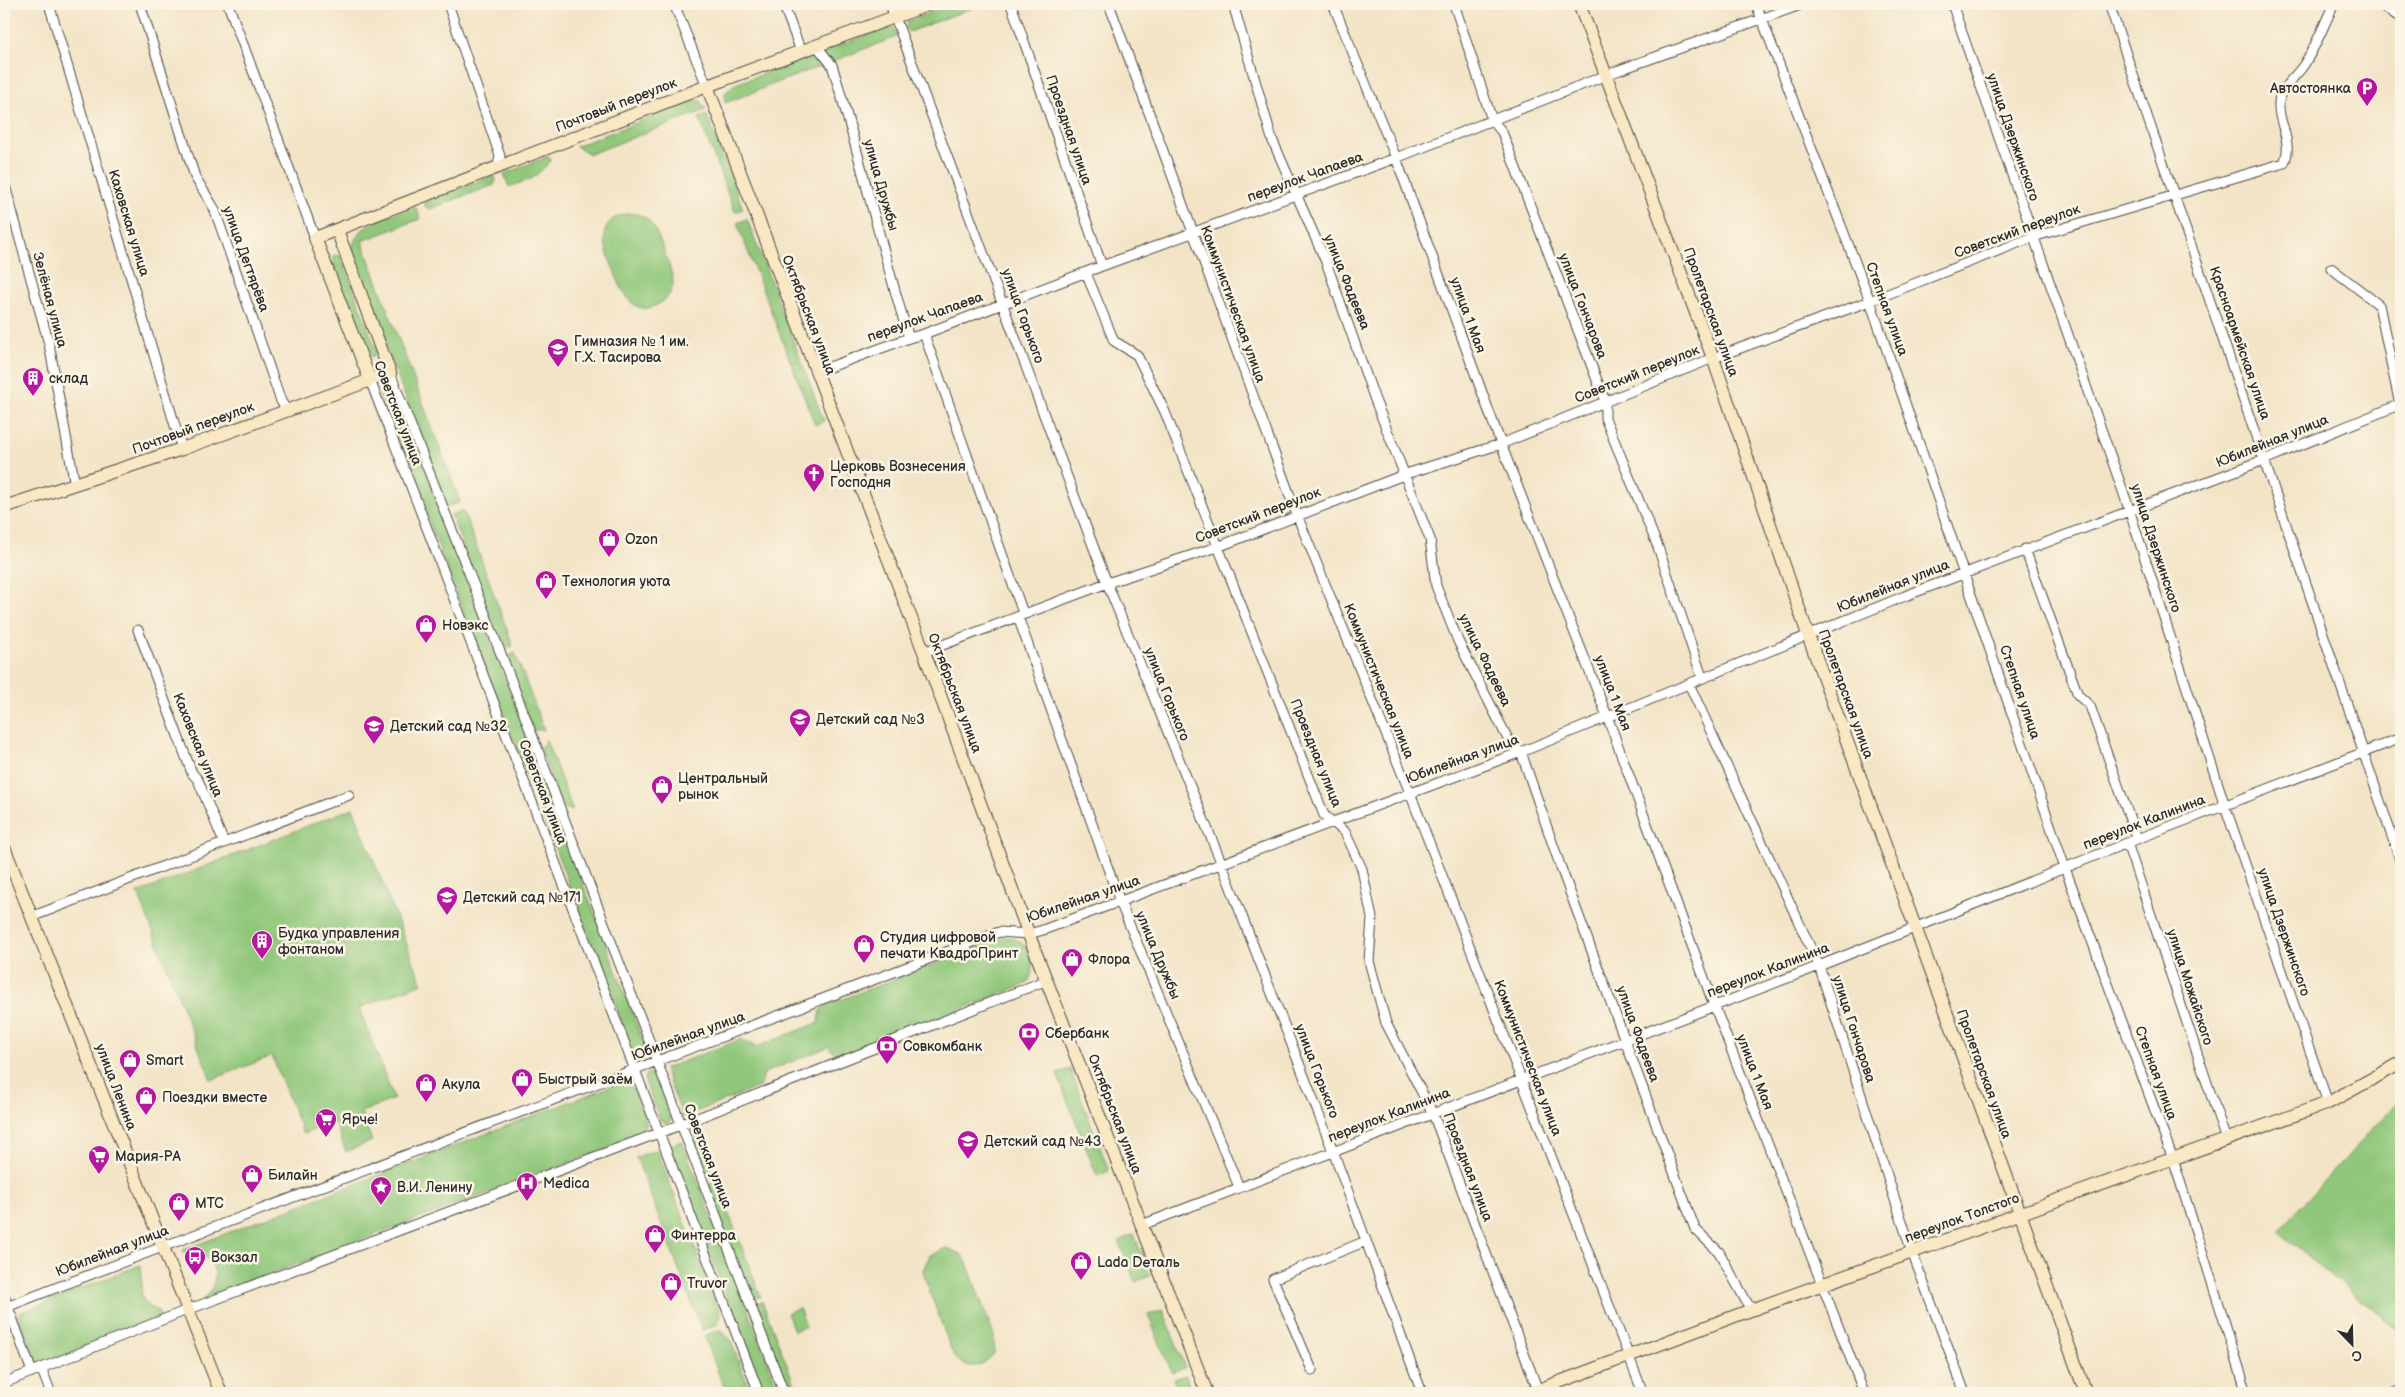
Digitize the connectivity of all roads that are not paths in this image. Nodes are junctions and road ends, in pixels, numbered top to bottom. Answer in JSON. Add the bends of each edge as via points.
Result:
{"nodes":[{"id":1,"x":49,"y":4,"type":"edge"},
{"id":2,"x":140,"y":4,"type":"edge"},
{"id":3,"x":228,"y":4,"type":"edge"},
{"id":4,"x":448,"y":4,"type":"edge"},
{"id":5,"x":674,"y":4,"type":"edge"},
{"id":6,"x":783,"y":4,"type":"edge"},
{"id":7,"x":890,"y":4,"type":"edge"},
{"id":8,"x":930,"y":4,"type":"edge"},
{"id":9,"x":1011,"y":4,"type":"edge"},
{"id":10,"x":1109,"y":4,"type":"edge"},
{"id":11,"x":1233,"y":4,"type":"edge"},
{"id":12,"x":1334,"y":4,"type":"edge"},
{"id":13,"x":1454,"y":4,"type":"edge"},
{"id":14,"x":1579,"y":4,"type":"edge"},
{"id":15,"x":1756,"y":4,"type":"edge"},
{"id":16,"x":1803,"y":4,"type":"edge"},
{"id":17,"x":1952,"y":4,"type":"edge"},
{"id":18,"x":2109,"y":4,"type":"edge"},
{"id":19,"x":2334,"y":4,"type":"edge"},
{"id":20,"x":2379,"y":4,"type":"edge"},
{"id":21,"x":895,"y":17,"type":"junction"},
{"id":22,"x":2401,"y":18,"type":"edge"},
{"id":23,"x":1762,"y":19,"type":"junction"},
{"id":24,"x":816,"y":45,"type":"junction"},
{"id":25,"x":801,"y":51,"type":"junction"},
{"id":26,"x":1607,"y":76,"type":"junction"},
{"id":27,"x":707,"y":86,"type":"junction"},
{"id":28,"x":1492,"y":120,"type":"junction"},
{"id":29,"x":1396,"y":158,"type":"junction"},
{"id":30,"x":498,"y":166,"type":"junction"},
{"id":31,"x":4,"y":182,"type":"edge"},
{"id":32,"x":2174,"y":194,"type":"junction"},
{"id":33,"x":1295,"y":196,"type":"junction"},
{"id":34,"x":336,"y":230,"type":"junction"},
{"id":35,"x":1192,"y":234,"type":"junction"},
{"id":36,"x":2033,"y":237,"type":"junction"},
{"id":37,"x":315,"y":238,"type":"junction"},
{"id":38,"x":1102,"y":266,"type":"junction"},
{"id":39,"x":2331,"y":268,"type":"dead end"},
{"id":40,"x":1086,"y":273,"type":"junction"},
{"id":41,"x":1870,"y":301,"type":"junction"},
{"id":42,"x":1004,"y":303,"type":"junction"},
{"id":43,"x":924,"y":334,"type":"junction"},
{"id":44,"x":909,"y":338,"type":"junction"},
{"id":45,"x":1713,"y":358,"type":"junction"},
{"id":46,"x":816,"y":372,"type":"junction"},
{"id":47,"x":390,"y":373,"type":"junction"},
{"id":48,"x":370,"y":380,"type":"junction"},
{"id":49,"x":1605,"y":401,"type":"junction"},
{"id":50,"x":2401,"y":406,"type":"edge"},
{"id":51,"x":287,"y":411,"type":"junction"},
{"id":52,"x":1501,"y":444,"type":"junction"},
{"id":53,"x":182,"y":449,"type":"junction"},
{"id":54,"x":2264,"y":460,"type":"junction"},
{"id":55,"x":1406,"y":474,"type":"junction"},
{"id":56,"x":75,"y":485,"type":"junction"},
{"id":57,"x":4,"y":507,"type":"edge"},
{"id":58,"x":2130,"y":511,"type":"junction"},
{"id":59,"x":1297,"y":515,"type":"junction"},
{"id":60,"x":1220,"y":546,"type":"junction"},
{"id":61,"x":2025,"y":549,"type":"junction"},
{"id":62,"x":1965,"y":572,"type":"junction"},
{"id":63,"x":1107,"y":583,"type":"junction"},
{"id":64,"x":1021,"y":615,"type":"junction"},
{"id":65,"x":138,"y":630,"type":"dead end"},
{"id":66,"x":1808,"y":635,"type":"junction"},
{"id":67,"x":924,"y":652,"type":"junction"},
{"id":68,"x":1702,"y":677,"type":"junction"},
{"id":69,"x":1689,"y":684,"type":"junction"},
{"id":70,"x":1608,"y":716,"type":"junction"},
{"id":71,"x":2401,"y":738,"type":"edge"},
{"id":72,"x":1521,"y":752,"type":"junction"},
{"id":73,"x":2363,"y":753,"type":"junction"},
{"id":74,"x":1410,"y":793,"type":"junction"},
{"id":75,"x":349,"y":795,"type":"dead end"},
{"id":76,"x":2226,"y":806,"type":"junction"},
{"id":77,"x":1334,"y":822,"type":"junction"},
{"id":78,"x":2137,"y":839,"type":"junction"},
{"id":79,"x":224,"y":843,"type":"junction"},
{"id":80,"x":2127,"y":843,"type":"junction"},
{"id":81,"x":4,"y":848,"type":"edge"},
{"id":82,"x":1221,"y":862,"type":"junction"},
{"id":83,"x":2401,"y":863,"type":"edge"},
{"id":84,"x":2066,"y":868,"type":"junction"},
{"id":85,"x":1120,"y":902,"type":"junction"},
{"id":86,"x":31,"y":917,"type":"junction"},
{"id":87,"x":1914,"y":928,"type":"junction"},
{"id":88,"x":1029,"y":934,"type":"junction"},
{"id":89,"x":1819,"y":966,"type":"junction"},
{"id":90,"x":1047,"y":980,"type":"junction"},
{"id":91,"x":1714,"y":1005,"type":"junction"},
{"id":92,"x":1625,"y":1039,"type":"junction"},
{"id":93,"x":657,"y":1062,"type":"junction"},
{"id":94,"x":2401,"y":1063,"type":"edge"},
{"id":95,"x":634,"y":1071,"type":"junction"},
{"id":96,"x":1521,"y":1079,"type":"junction"},
{"id":97,"x":2328,"y":1103,"type":"junction"},
{"id":98,"x":1433,"y":1114,"type":"junction"},
{"id":99,"x":680,"y":1124,"type":"junction"},
{"id":100,"x":659,"y":1132,"type":"junction"},
{"id":101,"x":2226,"y":1140,"type":"junction"},
{"id":102,"x":1334,"y":1151,"type":"junction"},
{"id":103,"x":2172,"y":1159,"type":"junction"},
{"id":104,"x":1239,"y":1187,"type":"junction"},
{"id":105,"x":2018,"y":1214,"type":"junction"},
{"id":106,"x":1142,"y":1225,"type":"junction"},
{"id":107,"x":1366,"y":1241,"type":"junction"},
{"id":108,"x":162,"y":1246,"type":"junction"},
{"id":109,"x":1912,"y":1252,"type":"junction"},
{"id":110,"x":1823,"y":1285,"type":"junction"},
{"id":111,"x":4,"y":1296,"type":"edge"},
{"id":112,"x":6,"y":1307,"type":"edge"},
{"id":113,"x":187,"y":1310,"type":"junction"},
{"id":114,"x":1751,"y":1310,"type":"junction"},
{"id":115,"x":1629,"y":1357,"type":"junction"},
{"id":116,"x":37,"y":1370,"type":"junction"},
{"id":117,"x":1312,"y":1370,"type":"dead end"},
{"id":118,"x":4,"y":1384,"type":"edge"},
{"id":119,"x":2401,"y":1390,"type":"edge"},
{"id":120,"x":1536,"y":1392,"type":"edge"},
{"id":121,"x":49,"y":1393,"type":"edge"},
{"id":122,"x":221,"y":1393,"type":"edge"},
{"id":123,"x":758,"y":1393,"type":"edge"},
{"id":124,"x":784,"y":1393,"type":"edge"},
{"id":125,"x":1207,"y":1393,"type":"edge"},
{"id":126,"x":1422,"y":1393,"type":"edge"},
{"id":127,"x":1643,"y":1393,"type":"edge"},
{"id":128,"x":1864,"y":1393,"type":"edge"},
{"id":129,"x":1965,"y":1393,"type":"edge"},
{"id":130,"x":2086,"y":1393,"type":"edge"},
{"id":131,"x":2246,"y":1393,"type":"edge"},
{"id":132,"x":2394,"y":1393,"type":"edge"}],
"edges":[{"from":1,"to":53,"type":"street","name":"Каховская улица"},
{"from":2,"to":51,"type":"street","name":"улица Дегтярёва","via":[[195,177],[214,208]]},
{"from":3,"to":37,"type":"street","name":"Советская улица"},
{"from":4,"to":30,"type":"street","via":[[500,156]]},
{"from":5,"to":27,"type":"street","name":"Октябрьская улица"},
{"from":6,"to":25,"type":"street"},
{"from":7,"to":21,"type":"street","name":"улица Горького"},
{"from":8,"to":21,"type":"street","name":"Почтовый переулок"},
{"from":9,"to":38,"type":"street","name":"Проездная улица"},
{"from":10,"to":35,"type":"street","name":"Коммунистическая улица"},
{"from":11,"to":33,"type":"street","name":"улица Фадеева","via":[[1272,140]]},
{"from":12,"to":29,"type":"street","name":"улица 1 Мая"},
{"from":13,"to":28,"type":"street","name":"улица Гончарова"},
{"from":14,"to":26,"type":"street","name":"Пролетарская улица"},
{"from":15,"to":23,"type":"street","name":"Степная улица"},
{"from":16,"to":23,"type":"street","name":"переулок Чапаева"},
{"from":17,"to":36,"type":"street","name":"улица Дзержинского"},
{"from":18,"to":32,"type":"street","name":"Красноармейская улица"},
{"from":19,"to":32,"type":"street","name":"Советский переулок","via":[[2308,58],[2281,94],[2279,109],[2288,146],[2284,163]]},
{"from":20,"to":22,"type":"street"},
{"from":21,"to":24,"type":"street","name":"Почтовый переулок"},
{"from":21,"to":42,"type":"street","name":"улица Горького"},
{"from":23,"to":26,"type":"street","name":"переулок Чапаева"},
{"from":23,"to":41,"type":"street","name":"Степная улица"},
{"from":24,"to":25,"type":"street","name":"Почтовый переулок"},
{"from":24,"to":44,"type":"street","name":"улица Дружбы","via":[[832,65]]},
{"from":25,"to":27,"type":"street","name":"Почтовый переулок"},
{"from":26,"to":28,"type":"street","name":"переулок Чапаева"},
{"from":26,"to":45,"type":"street","name":"Пролетарская улица"},
{"from":27,"to":30,"type":"street","name":"Почтовый переулок"},
{"from":27,"to":46,"type":"street","name":"Октябрьская улица"},
{"from":28,"to":29,"type":"street","name":"переулок Чапаева"},
{"from":28,"to":49,"type":"street","name":"улица Гончарова","via":[[1502,132]]},
{"from":29,"to":33,"type":"street","name":"переулок Чапаева"},
{"from":29,"to":52,"type":"street","name":"улица 1 Мая"},
{"from":30,"to":34,"type":"street","name":"Почтовый переулок"},
{"from":31,"to":56,"type":"street","name":"Зелёная улица","via":[[49,344]]},
{"from":32,"to":36,"type":"street","name":"Советский переулок"},
{"from":32,"to":54,"type":"street","name":"Красноармейская улица"},
{"from":33,"to":35,"type":"street","name":"переулок Чапаева"},
{"from":33,"to":55,"type":"street","name":"улица Фадеева","via":[[1326,262]]},
{"from":34,"to":37,"type":"street","name":"Почтовый переулок"},
{"from":34,"to":47,"type":"street","name":"Советская улица"},
{"from":35,"to":38,"type":"street","name":"переулок Чапаева"},
{"from":35,"to":59,"type":"street","name":"Коммунистическая улица"},
{"from":36,"to":41,"type":"street","name":"Советский переулок"},
{"from":36,"to":58,"type":"street","name":"улица Дзержинского"},
{"from":37,"to":48,"type":"street","name":"Советская улица"},
{"from":38,"to":40,"type":"street","name":"переулок Чапаева"},
{"from":39,"to":50,"type":"street","via":[[2379,305]]},
{"from":40,"to":42,"type":"street","name":"переулок Чапаева"},
{"from":40,"to":60,"type":"street","name":"Проездная улица","via":[[1114,341],[1137,355],[1166,412]]},
{"from":41,"to":45,"type":"street","name":"Советский переулок"},
{"from":41,"to":62,"type":"street","name":"Степная улица"},
{"from":42,"to":43,"type":"street","name":"переулок Чапаева"},
{"from":42,"to":63,"type":"street","name":"улица Горького"},
{"from":43,"to":44,"type":"street","name":"переулок Чапаева"},
{"from":43,"to":64,"type":"street","name":"улица Дружбы"},
{"from":44,"to":46,"type":"street","name":"переулок Чапаева"},
{"from":45,"to":49,"type":"street","name":"Советский переулок"},
{"from":45,"to":66,"type":"street","name":"Пролетарская улица"},
{"from":46,"to":67,"type":"street","name":"Октябрьская улица"},
{"from":47,"to":48,"type":"street","name":"Почтовый переулок"},
{"from":47,"to":93,"type":"street","name":"Советская улица"},
{"from":48,"to":51,"type":"street","name":"Почтовый переулок"},
{"from":48,"to":95,"type":"street","name":"Советская улица"},
{"from":49,"to":52,"type":"street","name":"Советский переулок"},
{"from":49,"to":68,"type":"street","name":"улица Гончарова","via":[[1605,418],[1658,547]]},
{"from":50,"to":54,"type":"street","name":"Юбилейная улица"},
{"from":51,"to":53,"type":"street","name":"Почтовый переулок"},
{"from":52,"to":55,"type":"street","name":"Советский переулок"},
{"from":52,"to":70,"type":"street","name":"улица 1 Мая"},
{"from":53,"to":56,"type":"street","name":"Почтовый переулок"},
{"from":54,"to":58,"type":"street","name":"Юбилейная улица"},
{"from":54,"to":73,"type":"street","name":"Красноармейская улица"},
{"from":55,"to":59,"type":"street","name":"Советский переулок"},
{"from":55,"to":72,"type":"street","name":"улица Фадеева","via":[[1430,539],[1436,586],[1458,642],[1511,745]]},
{"from":56,"to":57,"type":"street","name":"Почтовый переулок"},
{"from":58,"to":61,"type":"street","name":"Юбилейная улица"},
{"from":58,"to":76,"type":"street","name":"улица Дзержинского"},
{"from":59,"to":60,"type":"street","name":"Советский переулок"},
{"from":59,"to":74,"type":"street","name":"Коммунистическая улица"},
{"from":60,"to":63,"type":"street","name":"Советский переулок"},
{"from":60,"to":77,"type":"street","name":"Проездная улица","via":[[1324,815]]},
{"from":61,"to":62,"type":"street","name":"Юбилейная улица"},
{"from":61,"to":78,"type":"street","via":[[2078,696],[2090,706]]},
{"from":62,"to":66,"type":"street","name":"Юбилейная улица"},
{"from":62,"to":84,"type":"street","name":"Степная улица"},
{"from":63,"to":64,"type":"street","name":"Советский переулок"},
{"from":63,"to":82,"type":"street","name":"улица Горького"},
{"from":64,"to":67,"type":"street","name":"Советский переулок"},
{"from":64,"to":85,"type":"street","name":"улица Дружбы"},
{"from":65,"to":79,"type":"street","name":"Каховская улица","via":[[192,773],[198,780]]},
{"from":66,"to":68,"type":"street","name":"Юбилейная улица"},
{"from":66,"to":87,"type":"street","name":"Пролетарская улица"},
{"from":67,"to":88,"type":"street","name":"Октябрьская улица"},
{"from":68,"to":69,"type":"street","name":"Юбилейная улица"},
{"from":69,"to":70,"type":"street","name":"Юбилейная улица"},
{"from":69,"to":89,"type":"street","name":"улица Гончарова"},
{"from":70,"to":72,"type":"street","name":"Юбилейная улица"},
{"from":70,"to":91,"type":"street","name":"улица 1 Мая"},
{"from":71,"to":73,"type":"street","name":"переулок Калинина"},
{"from":72,"to":74,"type":"street","name":"Юбилейная улица"},
{"from":72,"to":92,"type":"street","name":"улица Фадеева"},
{"from":73,"to":76,"type":"street","name":"переулок Калинина"},
{"from":73,"to":83,"type":"street","name":"Красноармейская улица"},
{"from":74,"to":77,"type":"street","name":"Юбилейная улица"},
{"from":74,"to":96,"type":"street","name":"Коммунистическая улица"},
{"from":75,"to":79,"type":"street"},
{"from":76,"to":78,"type":"street","name":"переулок Калинина"},
{"from":76,"to":97,"type":"street","name":"улица Дзержинского"},
{"from":77,"to":82,"type":"street","name":"Юбилейная улица"},
{"from":77,"to":98,"type":"street","name":"Проездная улица","via":[[1345,832],[1362,869],[1372,918],[1369,960],[1386,1024]]},
{"from":78,"to":80,"type":"street","name":"переулок Калинина"},
{"from":79,"to":86,"type":"street"},
{"from":80,"to":84,"type":"street","name":"переулок Калинина"},
{"from":80,"to":101,"type":"street","name":"улица Можайского"},
{"from":81,"to":86,"type":"street","name":"улица Ленина"},
{"from":82,"to":85,"type":"street","name":"Юбилейная улица"},
{"from":82,"to":102,"type":"street","name":"улица Горького"},
{"from":84,"to":87,"type":"street","name":"переулок Калинина"},
{"from":84,"to":103,"type":"street","name":"Степная улица"},
{"from":85,"to":88,"type":"street","name":"Юбилейная улица"},
{"from":85,"to":104,"type":"street","name":"улица Дружбы"},
{"from":86,"to":108,"type":"street","name":"улица Ленина"},
{"from":87,"to":89,"type":"street","name":"переулок Калинина"},
{"from":87,"to":105,"type":"street","name":"Пролетарская улица"},
{"from":88,"to":90,"type":"street","name":"Октябрьская улица"},
{"from":88,"to":93,"type":"street","name":"Юбилейная улица","via":[[999,932]]},
{"from":89,"to":91,"type":"street","name":"переулок Калинина"},
{"from":89,"to":109,"type":"street","name":"улица Гончарова"},
{"from":90,"to":99,"type":"street"},
{"from":90,"to":106,"type":"street","name":"Октябрьская улица"},
{"from":91,"to":92,"type":"street","name":"переулок Калинина"},
{"from":91,"to":110,"type":"street","name":"улица 1 Мая"},
{"from":92,"to":96,"type":"street","name":"переулок Калинина"},
{"from":92,"to":114,"type":"street","name":"улица Фадеева","via":[[1696,1229],[1719,1252]]},
{"from":93,"to":95,"type":"street","name":"Юбилейная улица"},
{"from":93,"to":99,"type":"street","name":"Советская улица"},
{"from":94,"to":97,"type":"street","name":"переулок Толстого"},
{"from":95,"to":100,"type":"street","name":"Советская улица"},
{"from":95,"to":108,"type":"street","name":"Юбилейная улица"},
{"from":96,"to":98,"type":"street","name":"переулок Калинина"},
{"from":96,"to":115,"type":"street","name":"Коммунистическая улица"},
{"from":97,"to":101,"type":"street","name":"переулок Толстого"},
{"from":98,"to":102,"type":"street","name":"переулок Калинина"},
{"from":98,"to":120,"type":"street","name":"Проездная улица"},
{"from":99,"to":100,"type":"street"},
{"from":99,"to":124,"type":"street","name":"Советская улица"},
{"from":100,"to":113,"type":"street"},
{"from":100,"to":123,"type":"street","name":"Советская улица"},
{"from":101,"to":103,"type":"street","name":"переулок Толстого"},
{"from":102,"to":104,"type":"street","name":"переулок Калинина"},
{"from":102,"to":107,"type":"street","name":"улица Горького"},
{"from":103,"to":105,"type":"street","name":"переулок Толстого"},
{"from":103,"to":131,"type":"street","name":"Степная улица"},
{"from":104,"to":106,"type":"street","name":"переулок Калинина"},
{"from":105,"to":109,"type":"street","name":"переулок Толстого"},
{"from":105,"to":130,"type":"street","name":"Пролетарская улица"},
{"from":106,"to":125,"type":"street","name":"Октябрьская улица"},
{"from":107,"to":117,"type":"street","via":[[1273,1279]]},
{"from":107,"to":126,"type":"street","name":"улица Горького"},
{"from":108,"to":112,"type":"street","name":"Юбилейная улица"},
{"from":108,"to":113,"type":"street","name":"улица Ленина"},
{"from":109,"to":110,"type":"street","name":"переулок Толстого"},
{"from":109,"to":129,"type":"street","name":"улица Гончарова"},
{"from":110,"to":114,"type":"street","name":"переулок Толстого"},
{"from":110,"to":128,"type":"street","name":"улица 1 Мая"},
{"from":111,"to":112,"type":"street"},
{"from":112,"to":116,"type":"street"},
{"from":113,"to":116,"type":"street"},
{"from":113,"to":122,"type":"street","name":"улица Ленина"},
{"from":114,"to":115,"type":"street","name":"переулок Толстого"},
{"from":115,"to":120,"type":"street","name":"переулок Толстого"},
{"from":115,"to":127,"type":"street","name":"Коммунистическая улица"},
{"from":116,"to":118,"type":"street"},
{"from":116,"to":121,"type":"street"},
{"from":119,"to":132,"type":"street"}]}
